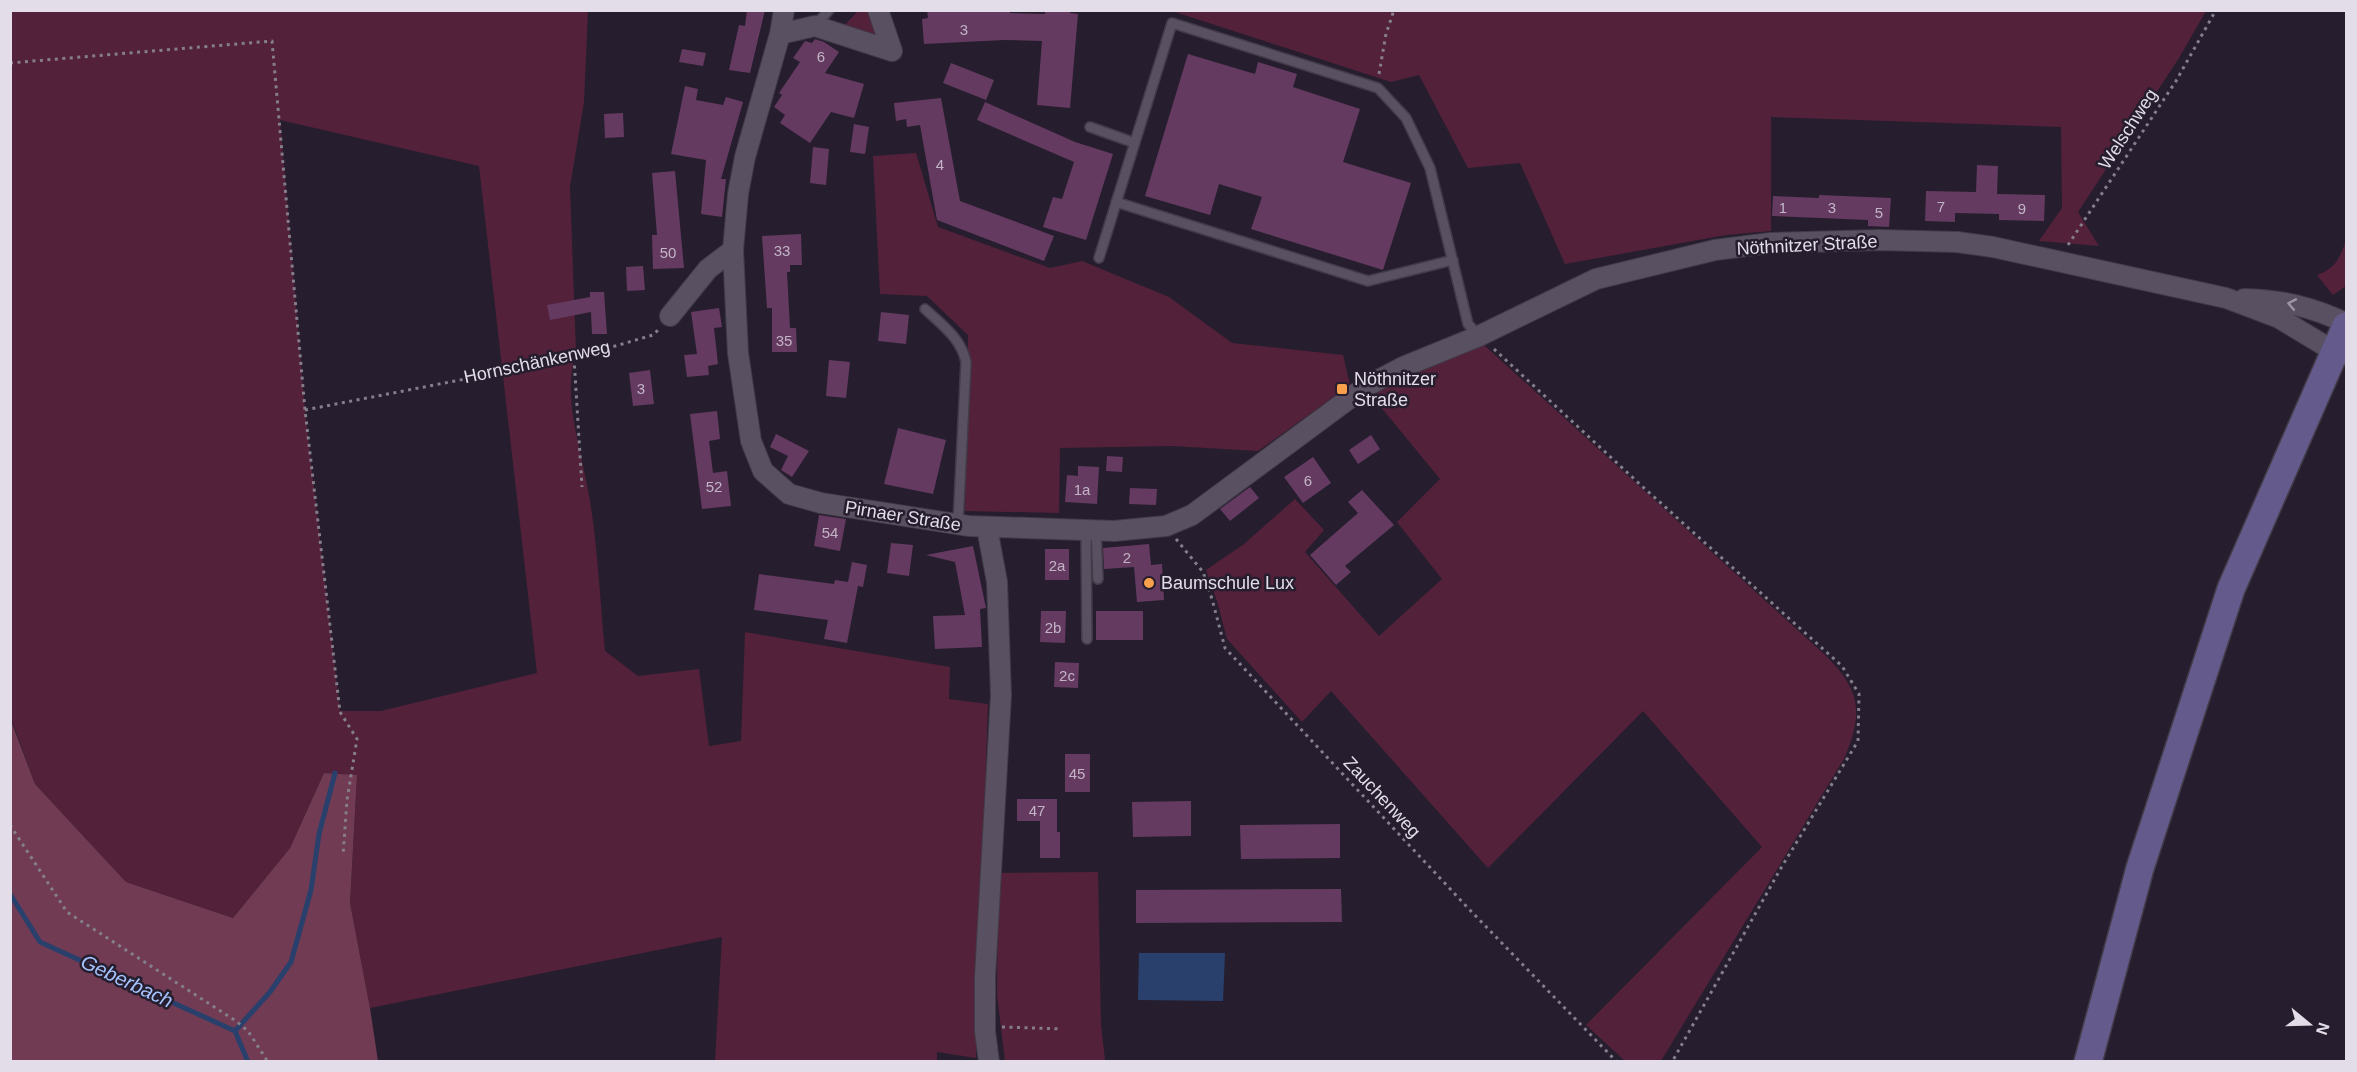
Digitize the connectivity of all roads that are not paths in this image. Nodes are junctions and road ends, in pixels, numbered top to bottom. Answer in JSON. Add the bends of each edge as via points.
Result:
{"nodes":[{"id":1,"x":784,"y":10,"type":"edge"},
{"id":2,"x":829,"y":10,"type":"edge"},
{"id":3,"x":878,"y":10,"type":"edge"},
{"id":4,"x":815,"y":26,"type":"junction"},
{"id":5,"x":780,"y":34,"type":"junction"},
{"id":6,"x":1090,"y":127,"type":"dead end"},
{"id":7,"x":1135,"y":143,"type":"junction"},
{"id":8,"x":1116,"y":202,"type":"junction"},
{"id":9,"x":733,"y":250,"type":"junction"},
{"id":10,"x":1099,"y":258,"type":"dead end"},
{"id":11,"x":1453,"y":260,"type":"junction"},
{"id":12,"x":2226,"y":298,"type":"junction"},
{"id":13,"x":925,"y":309,"type":"dead end"},
{"id":14,"x":670,"y":316,"type":"road end"},
{"id":15,"x":2346,"y":324,"type":"edge"},
{"id":16,"x":1479,"y":336,"type":"junction"},
{"id":17,"x":2340,"y":353,"type":"edge"},
{"id":18,"x":958,"y":524,"type":"junction"},
{"id":19,"x":987,"y":528,"type":"junction"},
{"id":20,"x":1091,"y":530,"type":"junction"},
{"id":21,"x":1098,"y":579,"type":"dead end"},
{"id":22,"x":1087,"y":639,"type":"dead end"},
{"id":23,"x":989,"y":1062,"type":"edge"},
{"id":24,"x":2088,"y":1062,"type":"edge"}],
"edges":[{"from":1,"to":5,"type":"street","name":"Pirnaer Straße"},
{"from":2,"to":4,"type":"lane"},
{"from":3,"to":4,"type":"street","via":[[892,51]]},
{"from":4,"to":5,"type":"street"},
{"from":5,"to":9,"type":"street","name":"Pirnaer Straße","via":[[745,157]]},
{"from":6,"to":7,"type":"lane"},
{"from":7,"to":8,"type":"lane"},
{"from":7,"to":11,"type":"lane","via":[[1172,23],[1378,88],[1406,118],[1430,168]]},
{"from":8,"to":10,"type":"lane"},
{"from":8,"to":11,"type":"lane","via":[[1368,281]]},
{"from":9,"to":14,"type":"street","via":[[708,269]]},
{"from":9,"to":18,"type":"street","name":"Pirnaer Straße","via":[[738,353],[751,441],[764,471],[789,494],[821,503]]},
{"from":11,"to":16,"type":"lane","via":[[1468,324]]},
{"from":15,"to":12,"type":"street","name":"Nöthnitzer Straße","one_way":true,"via":[[2317,309],[2287,302]]},
{"from":12,"to":16,"type":"street","name":"Nöthnitzer Straße","via":[[2058,260],[1957,243],[1771,243],[1715,250],[1596,279]]},
{"from":12,"to":17,"type":"street","name":"Nöthnitzer Straße","via":[[2279,318]]},
{"from":13,"to":18,"type":"lane","via":[[956,339],[966,362]]},
{"from":15,"to":17,"type":"main road"},
{"from":16,"to":20,"type":"street","name":"Nöthnitzer Straße","via":[[1402,367],[1365,387],[1192,515],[1166,526]]},
{"from":17,"to":24,"type":"main road","via":[[2231,589],[2139,868]]},
{"from":18,"to":19,"type":"street","name":"Pirnaer Straße"},
{"from":19,"to":20,"type":"street","name":"Nöthnitzer Straße"},
{"from":19,"to":23,"type":"street","name":"Pirnaer Straße","via":[[997,582],[1001,695],[985,977]]},
{"from":20,"to":21,"type":"lane"},
{"from":20,"to":22,"type":"lane"}]}
